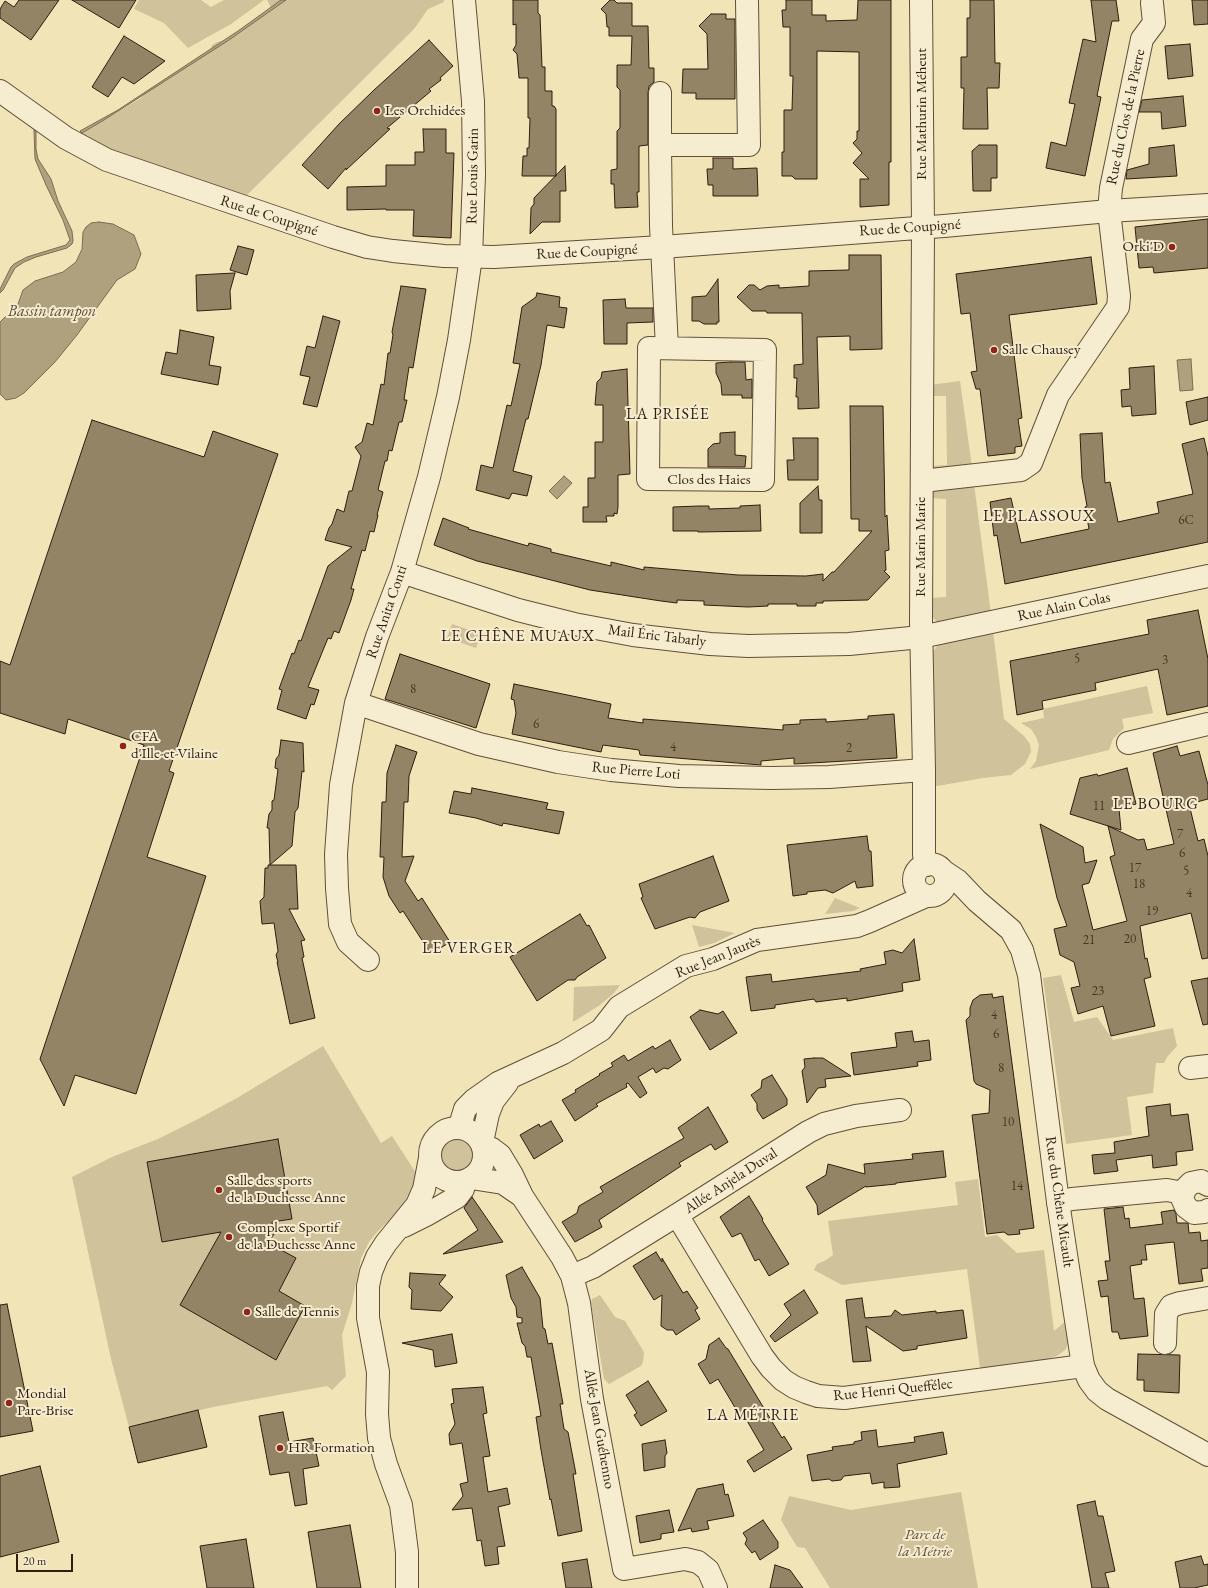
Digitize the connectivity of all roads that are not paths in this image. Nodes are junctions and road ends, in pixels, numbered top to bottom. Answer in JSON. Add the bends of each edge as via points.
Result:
{"nodes":[{"id":1,"x":464,"y":0,"type":"edge"},
{"id":2,"x":747,"y":0,"type":"edge"},
{"id":3,"x":921,"y":0,"type":"edge"},
{"id":4,"x":1152,"y":3,"type":"dead end"},
{"id":5,"x":0,"y":91,"type":"edge"},
{"id":6,"x":660,"y":93,"type":"dead end"},
{"id":7,"x":660,"y":146,"type":"junction"},
{"id":8,"x":1208,"y":205,"type":"edge"},
{"id":9,"x":1108,"y":211,"type":"junction"},
{"id":10,"x":922,"y":228,"type":"junction"},
{"id":11,"x":662,"y":247,"type":"junction"},
{"id":12,"x":471,"y":257,"type":"junction"},
{"id":13,"x":667,"y":348,"type":"junction"},
{"id":14,"x":922,"y":481,"type":"junction"},
{"id":15,"x":402,"y":572,"type":"junction"},
{"id":16,"x":1208,"y":576,"type":"edge"},
{"id":17,"x":921,"y":637,"type":"junction"},
{"id":18,"x":356,"y":703,"type":"junction"},
{"id":19,"x":1208,"y":724,"type":"edge"},
{"id":20,"x":1128,"y":743,"type":"dead end"},
{"id":21,"x":924,"y":770,"type":"junction"},
{"id":22,"x":928,"y":870,"type":"junction"},
{"id":23,"x":931,"y":896,"type":"junction"},
{"id":24,"x":977,"y":901,"type":"junction"},
{"id":25,"x":882,"y":916,"type":"junction"},
{"id":26,"x":368,"y":960,"type":"dead end"},
{"id":27,"x":511,"y":1078,"type":"junction"},
{"id":28,"x":900,"y":1110,"type":"dead end"},
{"id":29,"x":461,"y":1127,"type":"junction"},
{"id":30,"x":482,"y":1144,"type":"junction"},
{"id":31,"x":430,"y":1158,"type":"junction"},
{"id":32,"x":468,"y":1180,"type":"junction"},
{"id":33,"x":1208,"y":1185,"type":"edge"},
{"id":34,"x":1183,"y":1193,"type":"junction"},
{"id":35,"x":522,"y":1196,"type":"junction"},
{"id":36,"x":1058,"y":1202,"type":"junction"},
{"id":37,"x":1208,"y":1210,"type":"edge"},
{"id":38,"x":677,"y":1215,"type":"junction"},
{"id":39,"x":399,"y":1228,"type":"junction"},
{"id":40,"x":572,"y":1276,"type":"junction"},
{"id":41,"x":1208,"y":1298,"type":"edge"},
{"id":42,"x":1165,"y":1343,"type":"dead end"},
{"id":43,"x":1083,"y":1366,"type":"junction"},
{"id":44,"x":1208,"y":1455,"type":"edge"},
{"id":45,"x":407,"y":1588,"type":"edge"},
{"id":46,"x":716,"y":1588,"type":"edge"}],
"edges":[{"from":1,"to":12,"type":"street","name":"Rue Louis Garin","via":[[473,101]]},
{"from":2,"to":7,"type":"street","via":[[748,145]]},
{"from":3,"to":10,"type":"street","name":"Rue Mathurin Méheut"},
{"from":4,"to":9,"type":"street","name":"Rue du Clos de la Pierre","via":[[1154,23],[1142,39]]},
{"from":5,"to":12,"type":"street","name":"Rue de Coupigné","via":[[66,138],[107,160],[294,225],[367,247]]},
{"from":6,"to":7,"type":"street"},
{"from":7,"to":11,"type":"street"},
{"from":8,"to":9,"type":"street","name":"Rue de Coupigné"},
{"from":9,"to":10,"type":"street","name":"Rue de Coupigné"},
{"from":9,"to":14,"type":"street","name":"Rue du Clos de la Pierre","via":[[1119,296],[1118,307],[1058,395],[1031,463],[1021,470]]},
{"from":10,"to":11,"type":"street","name":"Rue de Coupigné"},
{"from":10,"to":14,"type":"street","name":"Rue Marin Marie"},
{"from":11,"to":12,"type":"street","name":"Rue de Coupigné"},
{"from":11,"to":13,"type":"street"},
{"from":12,"to":15,"type":"street","name":"Rue Anita Conti","via":[[444,419]]},
{"from":13,"to":13,"type":"street","name":"Clos des Haies","via":[[765,350],[763,480],[648,479],[649,348]]},
{"from":14,"to":17,"type":"street","name":"Rue Marin Marie"},
{"from":15,"to":17,"type":"street","name":"Mail Éric Tabarly","via":[[518,610],[633,635],[748,646],[849,644]]},
{"from":15,"to":18,"type":"street","name":"Rue Anita Conti","via":[[377,637]]},
{"from":16,"to":17,"type":"street","name":"Rue Alain Colas"},
{"from":17,"to":21,"type":"street","name":"Rue Marin Marie"},
{"from":18,"to":21,"type":"street","name":"Rue Pierre Loti","via":[[479,744],[558,762],[611,770],[679,776],[770,778],[829,777]]},
{"from":18,"to":26,"type":"street","name":"Rue Anita Conti","via":[[340,785],[337,888],[340,924],[344,934],[348,942]]},
{"from":19,"to":20,"type":"street"},
{"from":21,"to":22,"type":"street","name":"Rue Marin Marie","via":[[924,855]]},
{"from":22,"to":23,"type":"street","via":[[915,885],[921,894]]},
{"from":22,"to":23,"type":"street","via":[[945,875],[944,889]]},
{"from":22,"to":24,"type":"street","name":"Rue du Chêne Micault","via":[[958,881]]},
{"from":22,"to":25,"type":"street","name":"Rue Jean Jaurès"},
{"from":23,"to":24,"type":"street","name":"Rue du Chêne Micault","via":[[947,895]]},
{"from":23,"to":25,"type":"street","name":"Rue Jean Jaurès"},
{"from":24,"to":36,"type":"street","name":"Rue du Chêne Micault","via":[[1011,930],[1026,963]]},
{"from":25,"to":27,"type":"street","name":"Rue Jean Jaurès","via":[[857,926],[757,940],[713,959],[686,966],[619,1007],[601,1030],[563,1053]]},
{"from":27,"to":29,"type":"street","name":"Rue Jean Jaurès","via":[[474,1100],[465,1109]]},
{"from":27,"to":30,"type":"street","name":"Rue Jean Jaurès","via":[[488,1114]]},
{"from":28,"to":38,"type":"street","name":"Allée Anjela Duval","via":[[872,1113],[824,1124]]},
{"from":29,"to":30,"type":"street","via":[[470,1130]]},
{"from":29,"to":31,"type":"street","via":[[448,1128],[441,1132],[430,1151]]},
{"from":30,"to":32,"type":"street","via":[[484,1160],[477,1174]]},
{"from":30,"to":35,"type":"street","name":"Allée Jean Guéhenno","via":[[500,1155]]},
{"from":31,"to":32,"type":"street","via":[[435,1171],[445,1179],[452,1182]]},
{"from":31,"to":39,"type":"street","via":[[424,1189],[417,1205]]},
{"from":32,"to":35,"type":"street","name":"Allée Jean Guéhenno","via":[[503,1183]]},
{"from":32,"to":39,"type":"street","via":[[457,1197]]},
{"from":33,"to":34,"type":"street","via":[[1200,1181],[1191,1183]]},
{"from":34,"to":36,"type":"street","via":[[1167,1190]]},
{"from":34,"to":37,"type":"street","via":[[1183,1203],[1190,1210],[1199,1213]]},
{"from":35,"to":40,"type":"street","name":"Allée Jean Guéhenno"},
{"from":36,"to":43,"type":"street","name":"Rue du Chêne Micault"},
{"from":38,"to":40,"type":"street","name":"Allée Anjela Duval","via":[[593,1267]]},
{"from":38,"to":43,"type":"street","name":"Rue Henri Queffélec","via":[[771,1368],[783,1380],[806,1392],[818,1396],[844,1398]]},
{"from":39,"to":45,"type":"street","via":[[377,1257],[369,1279],[367,1302],[378,1372],[379,1438],[401,1505],[407,1552]]},
{"from":40,"to":46,"type":"street","name":"Allée Jean Guéhenno","via":[[624,1569],[685,1559],[698,1562],[708,1570]]},
{"from":41,"to":42,"type":"street","via":[[1171,1306],[1166,1314]]},
{"from":43,"to":44,"type":"street","name":"Rue du Chêne Micault","via":[[1089,1380],[1107,1399]]}]}
